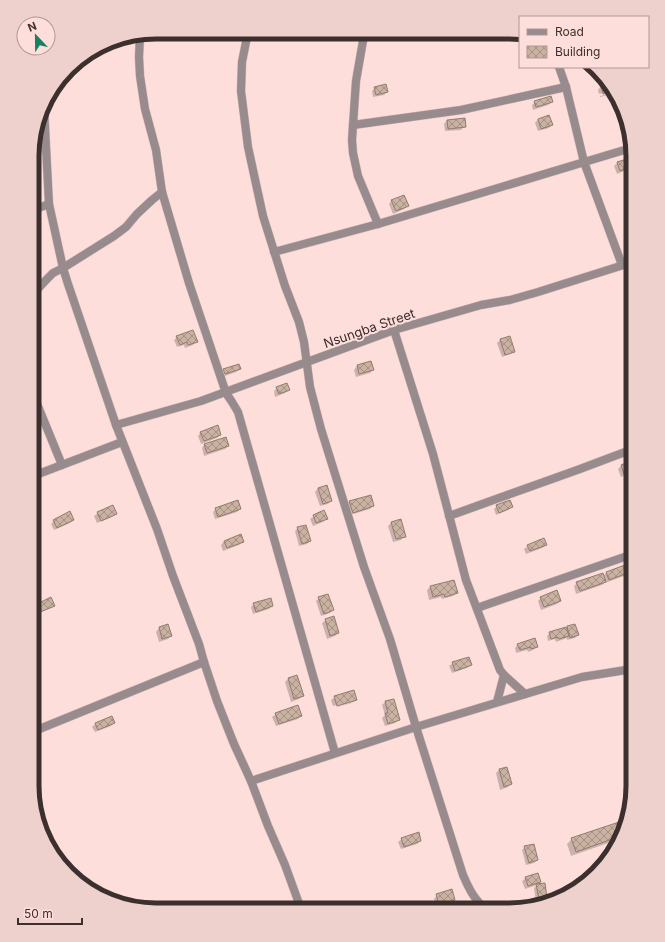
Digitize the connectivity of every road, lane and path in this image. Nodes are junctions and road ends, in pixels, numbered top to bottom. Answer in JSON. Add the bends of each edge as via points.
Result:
{"nodes":[{"id":1,"x":247,"y":39,"type":"edge"},
{"id":2,"x":363,"y":39,"type":"edge"},
{"id":3,"x":140,"y":40,"type":"edge"},
{"id":4,"x":559,"y":68,"type":"edge"},
{"id":5,"x":566,"y":87,"type":"junction"},
{"id":6,"x":45,"y":120,"type":"edge"},
{"id":7,"x":353,"y":125,"type":"junction"},
{"id":8,"x":45,"y":127,"type":"joint"},
{"id":9,"x":626,"y":149,"type":"edge"},
{"id":10,"x":584,"y":162,"type":"junction"},
{"id":11,"x":162,"y":192,"type":"junction"},
{"id":12,"x":49,"y":204,"type":"junction"},
{"id":13,"x":39,"y":208,"type":"edge"},
{"id":14,"x":378,"y":224,"type":"junction"},
{"id":15,"x":274,"y":252,"type":"junction"},
{"id":16,"x":626,"y":265,"type":"edge"},
{"id":17,"x":622,"y":266,"type":"junction"},
{"id":18,"x":64,"y":268,"type":"junction"},
{"id":19,"x":39,"y":287,"type":"edge"},
{"id":20,"x":394,"y":330,"type":"junction"},
{"id":21,"x":306,"y":363,"type":"junction"},
{"id":22,"x":226,"y":393,"type":"junction"},
{"id":23,"x":39,"y":409,"type":"edge"},
{"id":24,"x":116,"y":425,"type":"junction"},
{"id":25,"x":122,"y":442,"type":"junction"},
{"id":26,"x":626,"y":452,"type":"edge"},
{"id":27,"x":62,"y":465,"type":"junction"},
{"id":28,"x":39,"y":473,"type":"edge"},
{"id":29,"x":449,"y":516,"type":"junction"},
{"id":30,"x":626,"y":556,"type":"edge"},
{"id":31,"x":477,"y":608,"type":"junction"},
{"id":32,"x":204,"y":662,"type":"junction"},
{"id":33,"x":626,"y":670,"type":"edge"},
{"id":34,"x":504,"y":675,"type":"junction"},
{"id":35,"x":525,"y":694,"type":"junction"},
{"id":36,"x":498,"y":702,"type":"junction"},
{"id":37,"x":416,"y":727,"type":"junction"},
{"id":38,"x":39,"y":729,"type":"edge"},
{"id":39,"x":335,"y":753,"type":"junction"},
{"id":40,"x":251,"y":781,"type":"junction"},
{"id":41,"x":299,"y":903,"type":"edge"},
{"id":42,"x":479,"y":903,"type":"edge"}],
"edges":[{"from":1,"to":15,"type":"street","via":[[242,62],[243,114],[263,216]]},
{"from":2,"to":7,"type":"street","via":[[356,81]]},
{"from":3,"to":11,"type":"street","via":[[140,76]]},
{"from":4,"to":5,"type":"street"},
{"from":5,"to":7,"type":"street","via":[[461,110]]},
{"from":5,"to":10,"type":"street"},
{"from":6,"to":8,"type":"street"},
{"from":7,"to":14,"type":"street","via":[[353,153],[358,176]]},
{"from":8,"to":12,"type":"street"},
{"from":9,"to":10,"type":"street"},
{"from":10,"to":14,"type":"street"},
{"from":10,"to":17,"type":"street"},
{"from":11,"to":18,"type":"street","via":[[126,227]]},
{"from":11,"to":22,"type":"street"},
{"from":12,"to":13,"type":"street"},
{"from":12,"to":18,"type":"street"},
{"from":14,"to":15,"type":"street"},
{"from":15,"to":21,"type":"street","via":[[299,322]]},
{"from":16,"to":17,"type":"street","name":"Nsungba Street"},
{"from":17,"to":20,"type":"street","name":"Nsungba Street","via":[[510,300]]},
{"from":18,"to":19,"type":"street","via":[[53,273]]},
{"from":18,"to":24,"type":"street"},
{"from":20,"to":21,"type":"street","name":"Nsungba Street"},
{"from":20,"to":29,"type":"street","via":[[433,454]]},
{"from":21,"to":22,"type":"street","name":"Nsungba Street"},
{"from":21,"to":37,"type":"street","via":[[321,429]]},
{"from":22,"to":24,"type":"street","name":"Nsungba Street"},
{"from":22,"to":39,"type":"street","via":[[238,412]]},
{"from":23,"to":27,"type":"street"},
{"from":24,"to":25,"type":"street"},
{"from":25,"to":27,"type":"street"},
{"from":25,"to":32,"type":"street","via":[[157,530]]},
{"from":26,"to":29,"type":"street"},
{"from":27,"to":28,"type":"street"},
{"from":29,"to":31,"type":"street","via":[[466,580]]},
{"from":30,"to":31,"type":"street"},
{"from":31,"to":34,"type":"street"},
{"from":32,"to":38,"type":"street"},
{"from":32,"to":40,"type":"street","via":[[228,730]]},
{"from":33,"to":35,"type":"street","via":[[582,677]]},
{"from":34,"to":35,"type":"street"},
{"from":34,"to":36,"type":"street"},
{"from":35,"to":36,"type":"street"},
{"from":36,"to":37,"type":"street"},
{"from":37,"to":39,"type":"street"},
{"from":37,"to":42,"type":"street","via":[[463,875]]},
{"from":39,"to":40,"type":"street"},
{"from":40,"to":41,"type":"street"}]}
